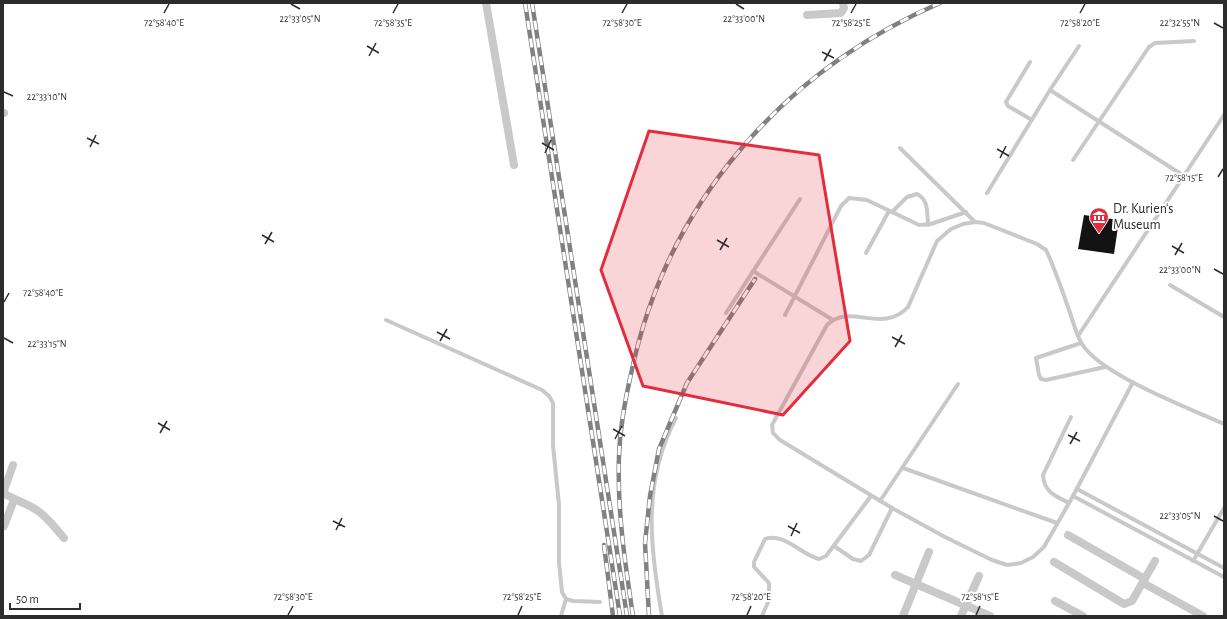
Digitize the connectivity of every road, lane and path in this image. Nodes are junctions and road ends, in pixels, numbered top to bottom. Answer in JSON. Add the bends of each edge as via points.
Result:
{"nodes":[{"id":1,"x":486,"y":3,"type":"edge"},
{"id":2,"x":843,"y":3,"type":"edge"},
{"id":3,"x":807,"y":15,"type":"dead end"},
{"id":4,"x":1194,"y":41,"type":"dead end"},
{"id":5,"x":1079,"y":46,"type":"dead end"},
{"id":6,"x":1030,"y":62,"type":"dead end"},
{"id":7,"x":1050,"y":90,"type":"junction"},
{"id":8,"x":1224,"y":115,"type":"edge"},
{"id":9,"x":1032,"y":120,"type":"junction"},
{"id":10,"x":1099,"y":120,"type":"junction"},
{"id":11,"x":900,"y":148,"type":"dead end"},
{"id":12,"x":1073,"y":160,"type":"dead end"},
{"id":13,"x":514,"y":165,"type":"dead end"},
{"id":14,"x":1184,"y":176,"type":"junction"},
{"id":15,"x":987,"y":193,"type":"dead end"},
{"id":16,"x":800,"y":199,"type":"dead end"},
{"id":17,"x":890,"y":212,"type":"junction"},
{"id":18,"x":966,"y":212,"type":"junction"},
{"id":19,"x":975,"y":222,"type":"junction"},
{"id":20,"x":928,"y":225,"type":"junction"},
{"id":21,"x":866,"y":253,"type":"dead end"},
{"id":22,"x":753,"y":271,"type":"junction"},
{"id":23,"x":1170,"y":285,"type":"dead end"},
{"id":24,"x":795,"y":298,"type":"junction"},
{"id":25,"x":726,"y":313,"type":"dead end"},
{"id":26,"x":785,"y":315,"type":"dead end"},
{"id":27,"x":1224,"y":317,"type":"edge"},
{"id":28,"x":386,"y":320,"type":"dead end"},
{"id":29,"x":833,"y":320,"type":"junction"},
{"id":30,"x":1078,"y":336,"type":"junction"},
{"id":31,"x":1081,"y":343,"type":"junction"},
{"id":32,"x":1105,"y":367,"type":"junction"},
{"id":33,"x":1133,"y":382,"type":"junction"},
{"id":34,"x":958,"y":384,"type":"dead end"},
{"id":35,"x":676,"y":418,"type":"dead end"},
{"id":36,"x":1071,"y":418,"type":"dead end"},
{"id":37,"x":1224,"y":424,"type":"edge"},
{"id":38,"x":13,"y":465,"type":"dead end"},
{"id":39,"x":903,"y":468,"type":"junction"},
{"id":40,"x":1077,"y":489,"type":"junction"},
{"id":41,"x":3,"y":493,"type":"edge"},
{"id":42,"x":871,"y":496,"type":"junction"},
{"id":43,"x":1073,"y":496,"type":"junction"},
{"id":44,"x":14,"y":500,"type":"junction"},
{"id":45,"x":880,"y":501,"type":"junction"},
{"id":46,"x":1069,"y":503,"type":"junction"},
{"id":47,"x":892,"y":508,"type":"junction"},
{"id":48,"x":1224,"y":508,"type":"edge"},
{"id":49,"x":1057,"y":523,"type":"junction"},
{"id":50,"x":4,"y":526,"type":"dead end"},
{"id":51,"x":1068,"y":536,"type":"dead end"},
{"id":52,"x":64,"y":538,"type":"dead end"},
{"id":53,"x":834,"y":546,"type":"junction"},
{"id":54,"x":929,"y":552,"type":"dead end"},
{"id":55,"x":1198,"y":554,"type":"junction"},
{"id":56,"x":1156,"y":561,"type":"dead end"},
{"id":57,"x":1194,"y":561,"type":"junction"},
{"id":58,"x":1054,"y":562,"type":"dead end"},
{"id":59,"x":1224,"y":568,"type":"edge"},
{"id":60,"x":895,"y":575,"type":"dead end"},
{"id":61,"x":979,"y":576,"type":"dead end"},
{"id":62,"x":1224,"y":577,"type":"edge"},
{"id":63,"x":1144,"y":581,"type":"junction"},
{"id":64,"x":917,"y":584,"type":"junction"},
{"id":65,"x":566,"y":598,"type":"junction"},
{"id":66,"x":1055,"y":601,"type":"dead end"},
{"id":67,"x":600,"y":602,"type":"dead end"},
{"id":68,"x":966,"y":605,"type":"junction"},
{"id":69,"x":561,"y":616,"type":"edge"},
{"id":70,"x":662,"y":616,"type":"edge"},
{"id":71,"x":762,"y":616,"type":"edge"},
{"id":72,"x":903,"y":616,"type":"edge"},
{"id":73,"x":961,"y":616,"type":"edge"},
{"id":74,"x":990,"y":616,"type":"edge"},
{"id":75,"x":1083,"y":616,"type":"edge"},
{"id":76,"x":1203,"y":616,"type":"edge"}],
"edges":[{"from":1,"to":13,"type":"street"},
{"from":2,"to":3,"type":"street","via":[[841,13]]},
{"from":4,"to":10,"type":"lane","via":[[1155,43],[1149,47]]},
{"from":5,"to":7,"type":"lane"},
{"from":6,"to":9,"type":"lane","via":[[1006,102],[1008,106]]},
{"from":7,"to":9,"type":"lane"},
{"from":7,"to":10,"type":"lane"},
{"from":8,"to":14,"type":"lane"},
{"from":9,"to":15,"type":"lane"},
{"from":10,"to":12,"type":"lane"},
{"from":10,"to":14,"type":"lane"},
{"from":11,"to":18,"type":"lane"},
{"from":14,"to":30,"type":"lane"},
{"from":16,"to":22,"type":"lane"},
{"from":17,"to":20,"type":"lane","via":[[919,225]]},
{"from":17,"to":20,"type":"lane","via":[[907,197],[917,194],[924,197]]},
{"from":17,"to":21,"type":"lane"},
{"from":17,"to":24,"type":"lane","via":[[867,200],[849,198],[841,206]]},
{"from":18,"to":19,"type":"lane"},
{"from":18,"to":20,"type":"lane"},
{"from":19,"to":29,"type":"lane","via":[[951,229],[937,241],[908,307],[901,314],[890,319],[847,317]]},
{"from":19,"to":30,"type":"lane","via":[[1037,244],[1046,250]]},
{"from":22,"to":24,"type":"lane"},
{"from":22,"to":25,"type":"lane"},
{"from":23,"to":27,"type":"lane"},
{"from":24,"to":26,"type":"lane"},
{"from":24,"to":29,"type":"lane"},
{"from":28,"to":65,"type":"lane","via":[[542,390],[549,396],[553,403],[553,445],[559,505],[559,563],[562,592]]},
{"from":29,"to":42,"type":"lane","via":[[827,326],[774,419],[773,433],[780,440]]},
{"from":30,"to":31,"type":"lane"},
{"from":31,"to":32,"type":"lane"},
{"from":31,"to":32,"type":"lane","via":[[1036,358],[1041,379]]},
{"from":32,"to":33,"type":"lane"},
{"from":33,"to":37,"type":"lane"},
{"from":33,"to":40,"type":"lane"},
{"from":34,"to":39,"type":"lane"},
{"from":35,"to":70,"type":"lane","via":[[659,455],[652,495],[652,536]]},
{"from":36,"to":46,"type":"lane","via":[[1043,475],[1043,484],[1047,489]]},
{"from":38,"to":41,"type":"street"},
{"from":39,"to":45,"type":"lane"},
{"from":39,"to":49,"type":"lane"},
{"from":40,"to":43,"type":"lane"},
{"from":40,"to":55,"type":"lane"},
{"from":41,"to":44,"type":"street"},
{"from":42,"to":45,"type":"lane"},
{"from":42,"to":53,"type":"lane"},
{"from":43,"to":46,"type":"lane"},
{"from":43,"to":57,"type":"lane"},
{"from":44,"to":50,"type":"street"},
{"from":44,"to":52,"type":"street","via":[[44,516]]},
{"from":45,"to":47,"type":"lane"},
{"from":46,"to":49,"type":"lane"},
{"from":47,"to":49,"type":"lane","via":[[959,544],[1007,565],[1021,563],[1044,547]]},
{"from":47,"to":53,"type":"lane","via":[[869,555],[861,561],[852,559]]},
{"from":48,"to":55,"type":"lane"},
{"from":51,"to":63,"type":"street"},
{"from":53,"to":71,"type":"lane","via":[[819,560],[811,558],[779,538],[765,539],[754,562],[754,567],[769,583],[769,600]]},
{"from":54,"to":64,"type":"street"},
{"from":55,"to":57,"type":"lane"},
{"from":55,"to":59,"type":"lane"},
{"from":56,"to":63,"type":"street"},
{"from":57,"to":62,"type":"lane"},
{"from":58,"to":63,"type":"street","via":[[1124,604],[1132,601]]},
{"from":60,"to":64,"type":"street"},
{"from":61,"to":68,"type":"street"},
{"from":63,"to":76,"type":"street"},
{"from":64,"to":68,"type":"street"},
{"from":64,"to":72,"type":"street"},
{"from":65,"to":67,"type":"lane","via":[[573,602]]},
{"from":65,"to":69,"type":"lane"},
{"from":66,"to":75,"type":"street"},
{"from":68,"to":73,"type":"street"},
{"from":68,"to":74,"type":"street"}]}
